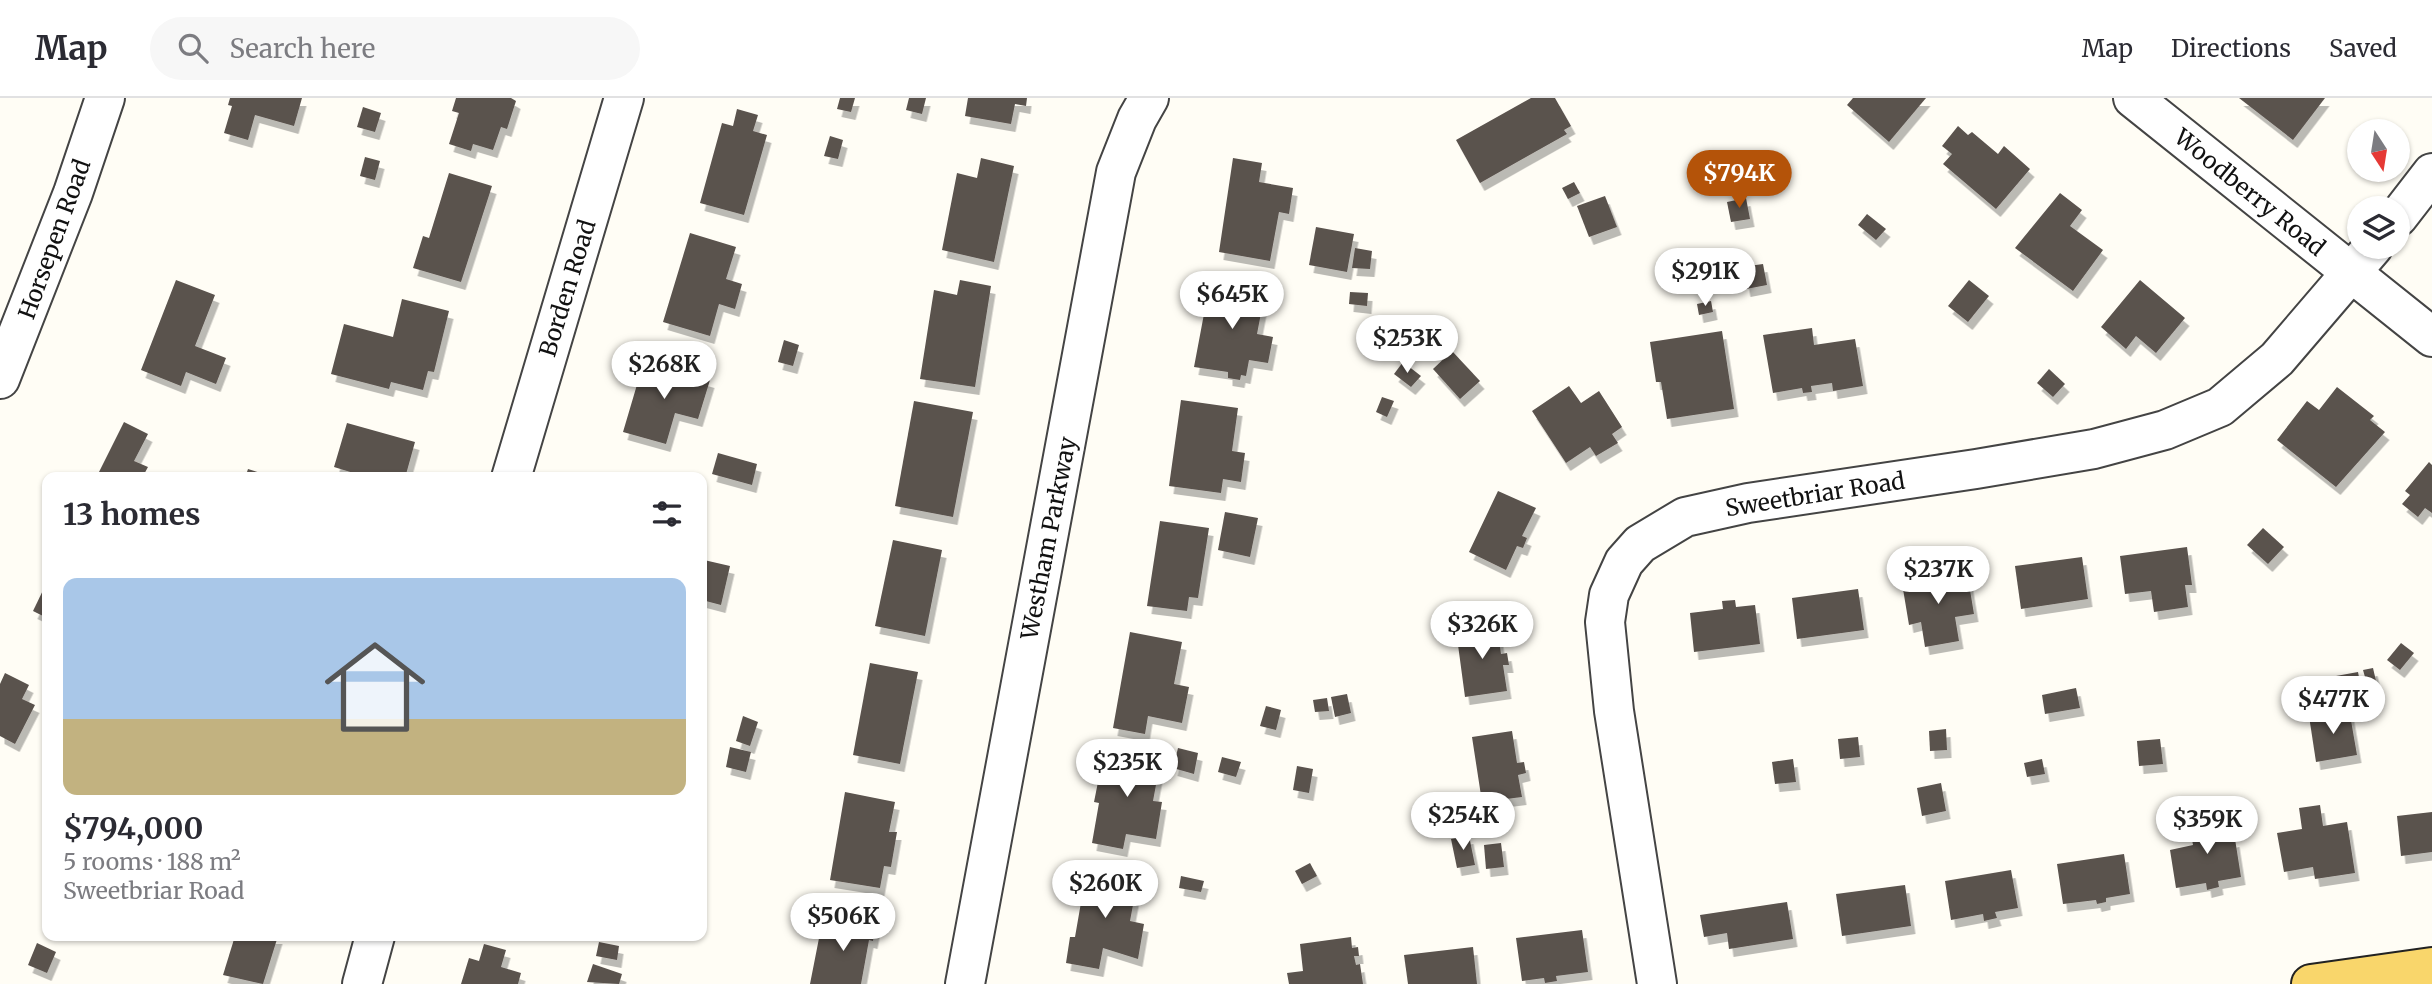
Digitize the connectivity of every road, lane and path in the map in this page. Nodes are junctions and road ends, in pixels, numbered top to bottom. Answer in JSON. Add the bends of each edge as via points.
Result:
{"nodes":[{"id":1,"x":105,"y":98,"type":"edge"},
{"id":2,"x":624,"y":98,"type":"edge"},
{"id":3,"x":1149,"y":98,"type":"edge"},
{"id":4,"x":2133,"y":98,"type":"edge"},
{"id":5,"x":2432,"y":173,"type":"edge"},
{"id":6,"x":2410,"y":202,"type":"edge"},
{"id":7,"x":2362,"y":260,"type":"edge"},
{"id":8,"x":2432,"y":337,"type":"edge"},
{"id":9,"x":0,"y":379,"type":"edge"},
{"id":10,"x":513,"y":472,"type":"edge"},
{"id":11,"x":374,"y":941,"type":"edge"},
{"id":12,"x":2432,"y":967,"type":"edge"},
{"id":13,"x":362,"y":984,"type":"edge"},
{"id":14,"x":965,"y":984,"type":"edge"},
{"id":15,"x":1657,"y":984,"type":"edge"},
{"id":16,"x":2311,"y":984,"type":"edge"}],
"edges":[{"from":1,"to":9,"type":"street","name":"Horsepen Road"},
{"from":2,"to":10,"type":"street","name":"Borden Road"},
{"from":3,"to":14,"type":"street","name":"Westham Parkway","via":[[1116,172]]},
{"from":4,"to":7,"type":"street","name":"Woodberry Road"},
{"from":5,"to":6,"type":"street"},
{"from":7,"to":8,"type":"street","name":"Woodberry Road"},
{"from":7,"to":15,"type":"street","name":"Sweetbriar Road","via":[[2277,359],[2220,407],[2165,430],[2094,449],[1685,517],[1640,544],[1624,562],[1609,595],[1605,622],[1614,710]]},
{"from":11,"to":13,"type":"street"},
{"from":12,"to":16,"type":"main road"}]}
